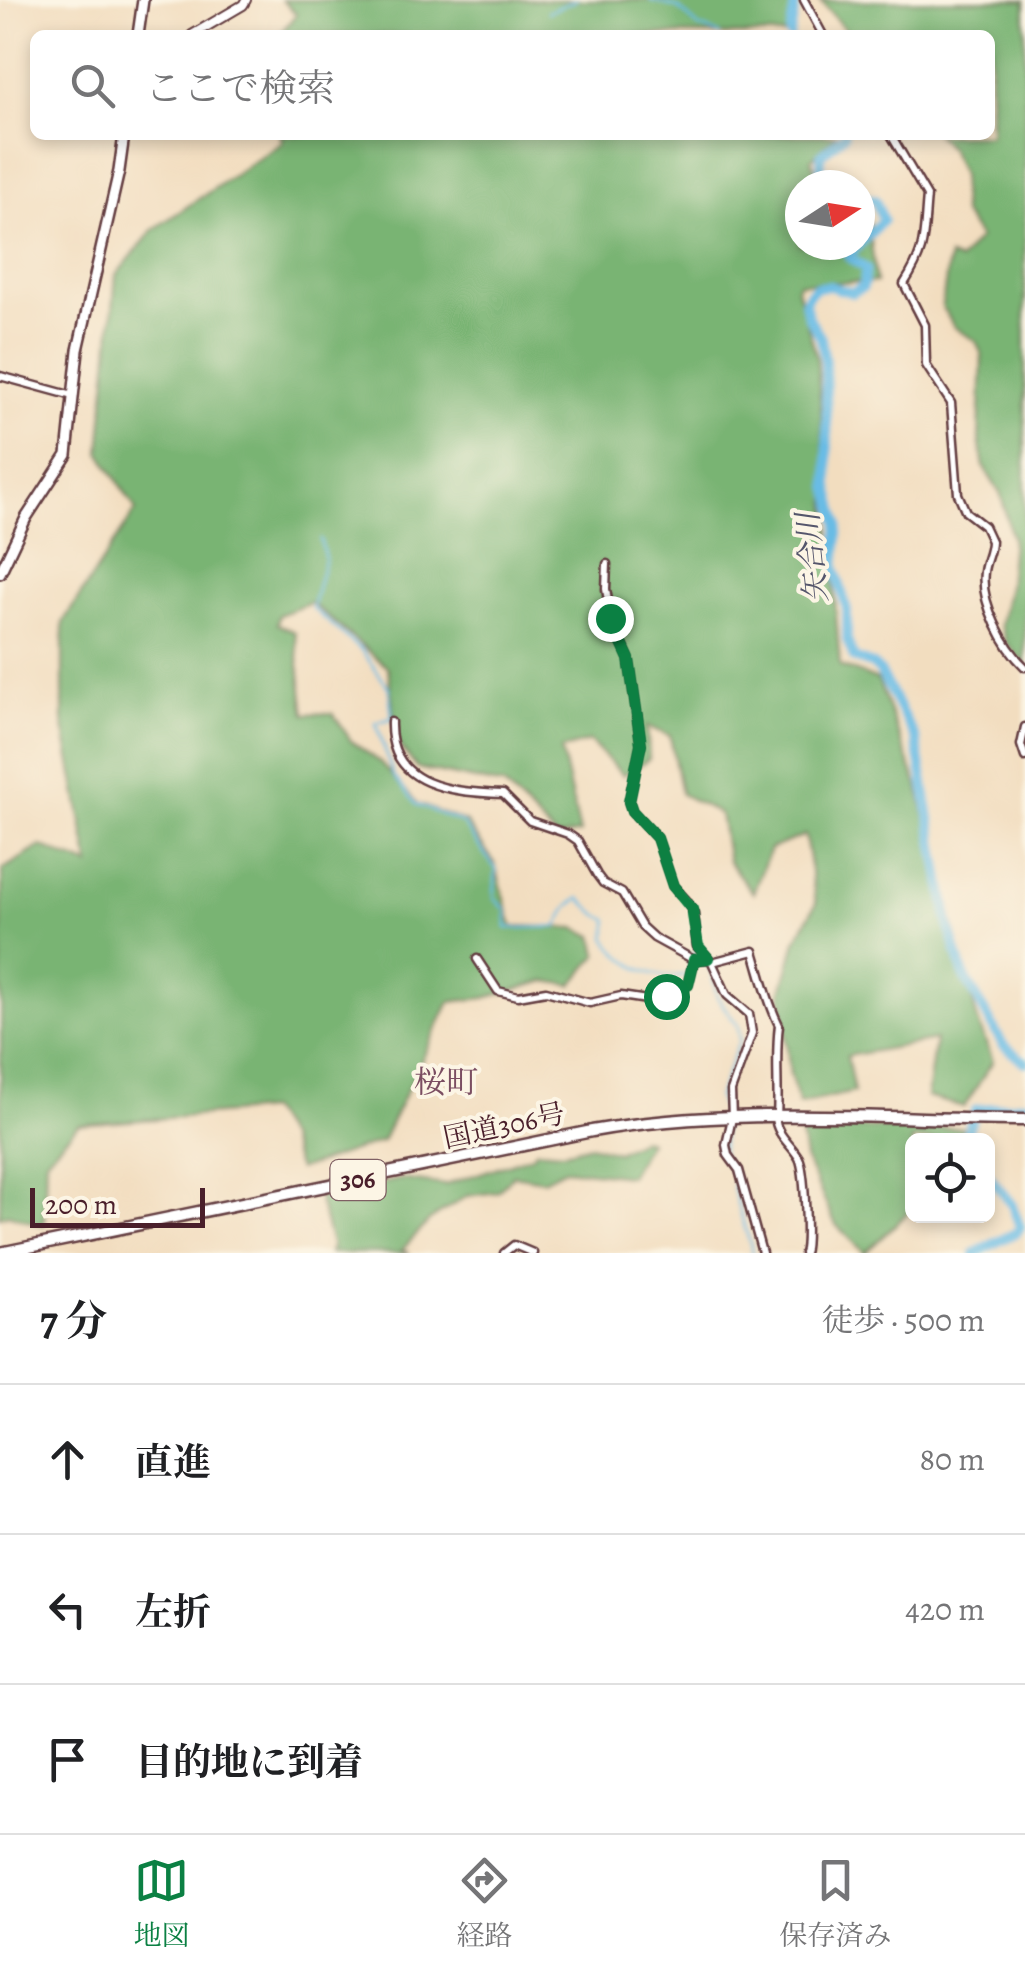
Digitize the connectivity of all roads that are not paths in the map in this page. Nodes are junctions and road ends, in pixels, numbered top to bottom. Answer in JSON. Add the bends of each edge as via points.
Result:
{"nodes":[{"id":1,"x":143,"y":0,"type":"edge"},
{"id":2,"x":246,"y":0,"type":"edge"},
{"id":3,"x":804,"y":0,"type":"edge"},
{"id":4,"x":139,"y":30,"type":"edge"},
{"id":5,"x":200,"y":30,"type":"edge"},
{"id":6,"x":821,"y":30,"type":"edge"},
{"id":7,"x":123,"y":140,"type":"edge"},
{"id":8,"x":895,"y":140,"type":"edge"},
{"id":9,"x":0,"y":376,"type":"edge"},
{"id":10,"x":73,"y":396,"type":"junction"},
{"id":11,"x":607,"y":564,"type":"dead end"},
{"id":12,"x":0,"y":573,"type":"edge"},
{"id":13,"x":1025,"y":668,"type":"edge"},
{"id":14,"x":391,"y":722,"type":"dead end"},
{"id":15,"x":1025,"y":727,"type":"edge"},
{"id":16,"x":1025,"y":757,"type":"edge"},
{"id":17,"x":477,"y":959,"type":"dead end"},
{"id":18,"x":700,"y":959,"type":"junction"},
{"id":19,"x":726,"y":1118,"type":"junction"},
{"id":20,"x":776,"y":1118,"type":"junction"},
{"id":21,"x":1025,"y":1120,"type":"edge"},
{"id":22,"x":59,"y":1247,"type":"edge"},
{"id":23,"x":0,"y":1253,"type":"edge"},
{"id":24,"x":504,"y":1253,"type":"edge"},
{"id":25,"x":534,"y":1253,"type":"edge"},
{"id":26,"x":762,"y":1253,"type":"edge"},
{"id":27,"x":804,"y":1253,"type":"edge"}],
"edges":[{"from":1,"to":4,"type":"main road"},
{"from":2,"to":5,"type":"street"},
{"from":3,"to":6,"type":"street"},
{"from":7,"to":10,"type":"main road"},
{"from":8,"to":13,"type":"street","via":[[927,196],[922,252],[904,284],[925,325],[926,365],[951,402],[958,494],[991,541],[983,574],[987,603],[1004,645]]},
{"from":9,"to":10,"type":"street"},
{"from":10,"to":12,"type":"main road","via":[[65,460]]},
{"from":11,"to":18,"type":"street","via":[[610,618],[629,659],[641,744],[629,802],[657,838],[673,886],[692,909]]},
{"from":14,"to":18,"type":"street","via":[[401,759],[421,780],[503,794],[530,821],[568,834],[654,938]]},
{"from":15,"to":16,"type":"street"},
{"from":17,"to":18,"type":"street","via":[[498,992],[546,991],[590,1003],[666,996],[688,985]]},
{"from":18,"to":19,"type":"street","via":[[752,1023]]},
{"from":18,"to":20,"type":"street","via":[[754,951],[779,1024]]},
{"from":19,"to":20,"type":"highway","name":"国道306号","number":"306"},
{"from":19,"to":22,"type":"highway","name":"国道306号","number":"306","via":[[592,1131]]},
{"from":19,"to":26,"type":"street","via":[[726,1150],[739,1170]]},
{"from":20,"to":21,"type":"highway","name":"国道306号","number":"306"},
{"from":20,"to":27,"type":"street","via":[[802,1164]]},
{"from":22,"to":23,"type":"highway","name":"国道306号","number":"306"},
{"from":24,"to":25,"type":"street","via":[[514,1245]]}]}
